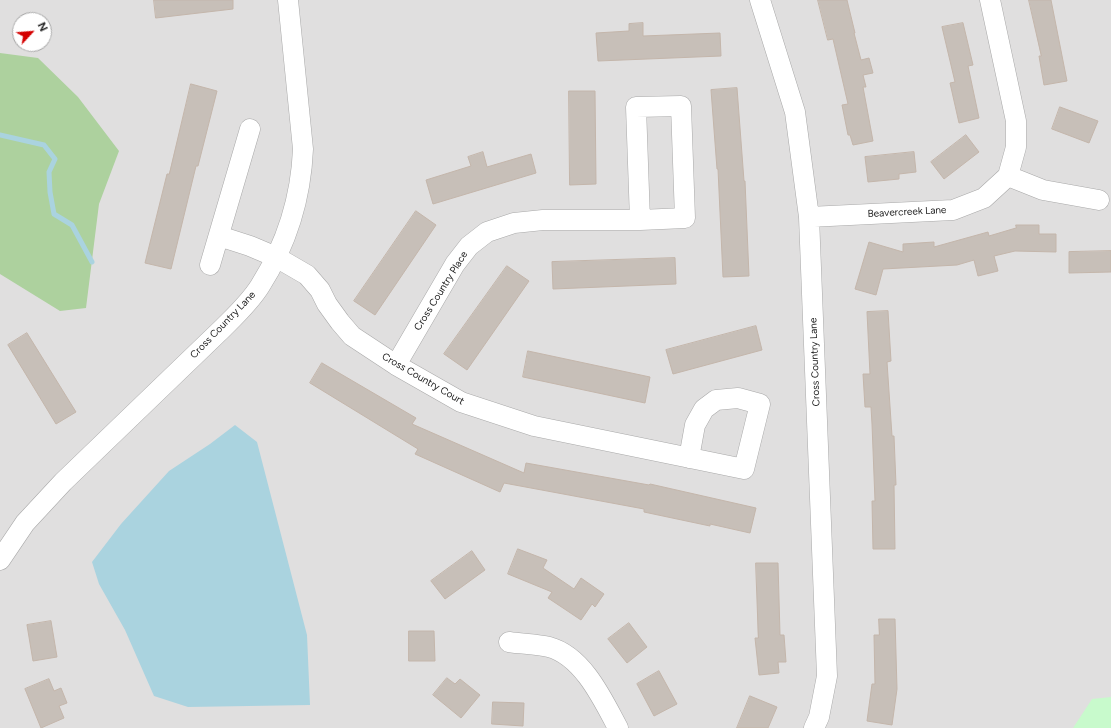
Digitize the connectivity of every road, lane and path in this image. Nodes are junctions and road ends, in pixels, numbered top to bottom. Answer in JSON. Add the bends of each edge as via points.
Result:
{"nodes":[{"id":1,"x":288,"y":0,"type":"edge"},
{"id":2,"x":760,"y":0,"type":"edge"},
{"id":3,"x":990,"y":0,"type":"edge"},
{"id":4,"x":250,"y":129,"type":"dead end"},
{"id":5,"x":1008,"y":176,"type":"junction"},
{"id":6,"x":1099,"y":200,"type":"dead end"},
{"id":7,"x":809,"y":217,"type":"junction"},
{"id":8,"x":640,"y":220,"type":"junction"},
{"id":9,"x":219,"y":236,"type":"junction"},
{"id":10,"x":276,"y":257,"type":"junction"},
{"id":11,"x":210,"y":265,"type":"dead end"},
{"id":12,"x":396,"y":365,"type":"junction"},
{"id":13,"x":689,"y":458,"type":"dead end"},
{"id":14,"x":0,"y":560,"type":"edge"},
{"id":15,"x":509,"y":642,"type":"dead end"},
{"id":16,"x":618,"y":728,"type":"edge"},
{"id":17,"x":814,"y":728,"type":"edge"}],
"edges":[{"from":1,"to":10,"type":"street","name":"Cross Country Lane","via":[[303,150],[296,204]]},
{"from":2,"to":7,"type":"street","name":"Cross Country Lane","via":[[796,112]]},
{"from":3,"to":5,"type":"street","via":[[1016,121],[1016,147]]},
{"from":4,"to":9,"type":"street"},
{"from":5,"to":6,"type":"street","via":[[1042,190]]},
{"from":5,"to":7,"type":"street","name":"Beavercreek Lane","via":[[984,198],[953,210]]},
{"from":7,"to":17,"type":"street","name":"Cross Country Lane","via":[[827,676],[819,717]]},
{"from":8,"to":8,"type":"street","name":"Cross Country Place","via":[[686,218],[681,106],[636,107]]},
{"from":8,"to":12,"type":"street","name":"Cross Country Place","via":[[543,220],[514,224],[487,232],[469,246],[455,264]]},
{"from":9,"to":10,"type":"street","name":"Cross Country Court"},
{"from":9,"to":11,"type":"street"},
{"from":10,"to":12,"type":"street","name":"Cross Country Court","via":[[308,275],[352,336]]},
{"from":10,"to":14,"type":"street","name":"Cross Country Lane","via":[[260,287],[244,306],[63,482],[25,523]]},
{"from":12,"to":13,"type":"street","name":"Cross Country Court","via":[[461,402],[534,426]]},
{"from":15,"to":16,"type":"street","via":[[550,648],[564,654],[578,665],[590,678]]}]}
